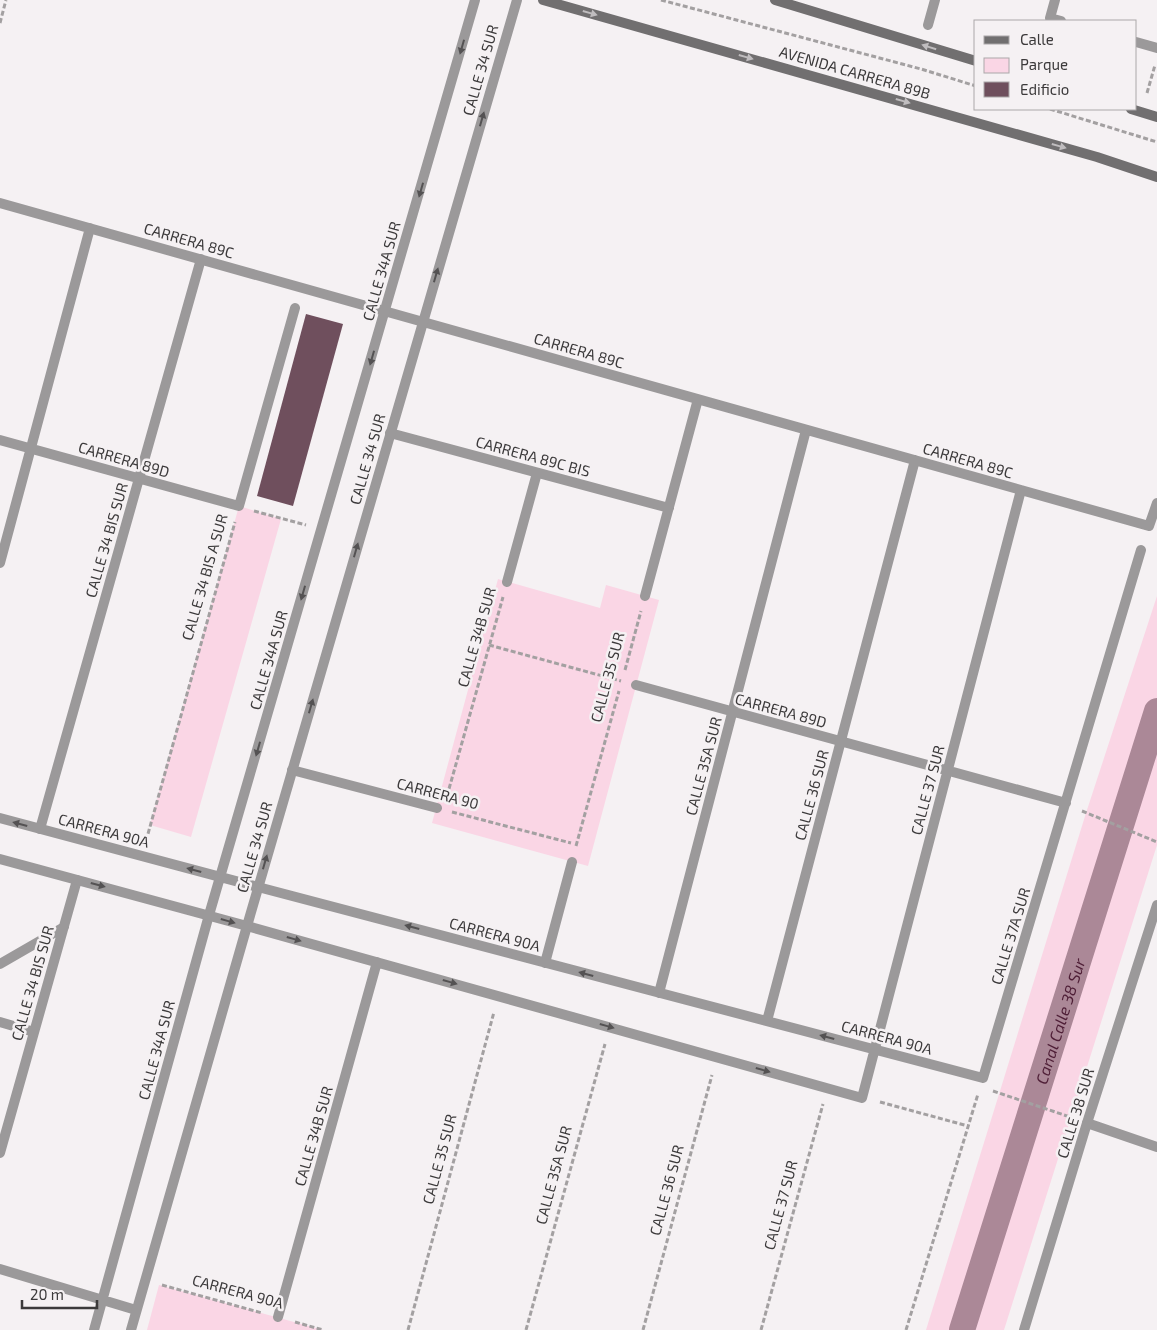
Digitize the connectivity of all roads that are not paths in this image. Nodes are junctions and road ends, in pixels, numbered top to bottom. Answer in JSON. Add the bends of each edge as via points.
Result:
{"nodes":[{"id":1,"x":475,"y":0,"type":"edge"},
{"id":2,"x":517,"y":0,"type":"edge"},
{"id":3,"x":543,"y":0,"type":"edge"},
{"id":4,"x":775,"y":0,"type":"edge"},
{"id":5,"x":935,"y":0,"type":"edge"},
{"id":6,"x":1055,"y":0,"type":"edge"},
{"id":7,"x":1055,"y":20,"type":"edge"},
{"id":8,"x":928,"y":25,"type":"dead end"},
{"id":9,"x":1137,"y":42,"type":"edge"},
{"id":10,"x":1157,"y":48,"type":"edge"},
{"id":11,"x":974,"y":60,"type":"edge"},
{"id":12,"x":1134,"y":110,"type":"edge"},
{"id":13,"x":1157,"y":117,"type":"edge"},
{"id":14,"x":1157,"y":177,"type":"edge"},
{"id":15,"x":0,"y":203,"type":"edge"},
{"id":16,"x":90,"y":228,"type":"junction"},
{"id":17,"x":201,"y":260,"type":"junction"},
{"id":18,"x":295,"y":308,"type":"dead end"},
{"id":19,"x":385,"y":311,"type":"junction"},
{"id":20,"x":423,"y":322,"type":"junction"},
{"id":21,"x":698,"y":399,"type":"junction"},
{"id":22,"x":806,"y":430,"type":"junction"},
{"id":23,"x":390,"y":433,"type":"junction"},
{"id":24,"x":0,"y":440,"type":"edge"},
{"id":25,"x":31,"y":449,"type":"junction"},
{"id":26,"x":915,"y":460,"type":"junction"},
{"id":27,"x":537,"y":473,"type":"junction"},
{"id":28,"x":139,"y":479,"type":"junction"},
{"id":29,"x":1021,"y":490,"type":"junction"},
{"id":30,"x":1157,"y":503,"type":"edge"},
{"id":31,"x":239,"y":506,"type":"joint"},
{"id":32,"x":669,"y":508,"type":"junction"},
{"id":33,"x":1141,"y":550,"type":"dead end"},
{"id":34,"x":0,"y":563,"type":"edge"},
{"id":35,"x":507,"y":582,"type":"road end"},
{"id":36,"x":645,"y":596,"type":"road end"},
{"id":37,"x":636,"y":685,"type":"road end"},
{"id":38,"x":733,"y":712,"type":"junction"},
{"id":39,"x":840,"y":742,"type":"junction"},
{"id":40,"x":292,"y":770,"type":"junction"},
{"id":41,"x":948,"y":771,"type":"junction"},
{"id":42,"x":1066,"y":804,"type":"junction"},
{"id":43,"x":440,"y":809,"type":"road end"},
{"id":44,"x":0,"y":818,"type":"edge"},
{"id":45,"x":40,"y":829,"type":"junction"},
{"id":46,"x":0,"y":859,"type":"edge"},
{"id":47,"x":572,"y":862,"type":"road end"},
{"id":48,"x":221,"y":877,"type":"junction"},
{"id":49,"x":77,"y":880,"type":"junction"},
{"id":50,"x":258,"y":886,"type":"junction"},
{"id":51,"x":1157,"y":906,"type":"edge"},
{"id":52,"x":209,"y":915,"type":"junction"},
{"id":53,"x":247,"y":926,"type":"junction"},
{"id":54,"x":64,"y":927,"type":"junction"},
{"id":55,"x":377,"y":962,"type":"junction"},
{"id":56,"x":545,"y":963,"type":"junction"},
{"id":57,"x":0,"y":964,"type":"edge"},
{"id":58,"x":659,"y":993,"type":"junction"},
{"id":59,"x":766,"y":1021,"type":"junction"},
{"id":60,"x":0,"y":1022,"type":"edge"},
{"id":61,"x":34,"y":1032,"type":"junction"},
{"id":62,"x":874,"y":1050,"type":"junction"},
{"id":63,"x":983,"y":1078,"type":"joint"},
{"id":64,"x":1087,"y":1124,"type":"junction"},
{"id":65,"x":1157,"y":1147,"type":"edge"},
{"id":66,"x":0,"y":1153,"type":"edge"},
{"id":67,"x":0,"y":1269,"type":"edge"},
{"id":68,"x":102,"y":1300,"type":"junction"},
{"id":69,"x":136,"y":1310,"type":"junction"},
{"id":70,"x":278,"y":1317,"type":"road end"},
{"id":71,"x":94,"y":1330,"type":"edge"},
{"id":72,"x":131,"y":1330,"type":"edge"},
{"id":73,"x":1024,"y":1330,"type":"edge"}],
"edges":[{"from":1,"to":19,"type":"street","name":"CALLE 34A SUR","one_way":true},
{"from":20,"to":2,"type":"street","name":"CALLE 34 SUR","one_way":true},
{"from":3,"to":14,"type":"main road","name":"AVENIDA CARRERA 89B","one_way":true},
{"from":11,"to":4,"type":"main road","one_way":true},
{"from":5,"to":8,"type":"street"},
{"from":6,"to":7,"type":"street"},
{"from":9,"to":10,"type":"street"},
{"from":12,"to":13,"type":"main road"},
{"from":15,"to":16,"type":"street","name":"CARRERA 89C"},
{"from":16,"to":17,"type":"street","name":"CARRERA 89C"},
{"from":16,"to":25,"type":"street"},
{"from":17,"to":19,"type":"street","name":"CARRERA 89C"},
{"from":17,"to":28,"type":"street","name":"CALLE 34 BIS SUR"},
{"from":18,"to":31,"type":"street","name":"CALLE 34 BIS A SUR"},
{"from":19,"to":20,"type":"street","name":"CARRERA 89C"},
{"from":19,"to":48,"type":"street","name":"CALLE 34A SUR","one_way":true},
{"from":20,"to":21,"type":"street","name":"CARRERA 89C"},
{"from":20,"to":23,"type":"street","name":"CALLE 34 SUR"},
{"from":21,"to":22,"type":"street","name":"CARRERA 89C"},
{"from":21,"to":32,"type":"street"},
{"from":22,"to":26,"type":"street","name":"CARRERA 89C"},
{"from":22,"to":38,"type":"street","name":"CALLE 35A SUR"},
{"from":23,"to":27,"type":"street","name":"CARRERA 89C BIS"},
{"from":40,"to":23,"type":"street","name":"CALLE 34 SUR","one_way":true},
{"from":24,"to":25,"type":"street","name":"CARRERA 89D"},
{"from":25,"to":28,"type":"street","name":"CARRERA 89D"},
{"from":25,"to":34,"type":"street"},
{"from":26,"to":29,"type":"street","name":"CARRERA 89C"},
{"from":26,"to":39,"type":"street","name":"CALLE 36 SUR"},
{"from":27,"to":32,"type":"street","name":"CARRERA 89C BIS"},
{"from":27,"to":35,"type":"street","name":"CALLE 34B SUR"},
{"from":28,"to":31,"type":"street","name":"CARRERA 89D"},
{"from":28,"to":45,"type":"street","name":"CALLE 34 BIS SUR"},
{"from":29,"to":30,"type":"street","name":"CARRERA 89C","via":[[1149,526]]},
{"from":29,"to":41,"type":"street","name":"CALLE 37 SUR"},
{"from":32,"to":36,"type":"street"},
{"from":33,"to":42,"type":"street","name":"CALLE 37A SUR"},
{"from":37,"to":38,"type":"street","name":"CARRERA 89D"},
{"from":38,"to":39,"type":"street","name":"CARRERA 89D"},
{"from":38,"to":58,"type":"street","name":"CALLE 35A SUR"},
{"from":39,"to":41,"type":"street","name":"CARRERA 89D"},
{"from":39,"to":59,"type":"street","name":"CALLE 36 SUR"},
{"from":40,"to":43,"type":"street","name":"CARRERA 90"},
{"from":50,"to":40,"type":"street","name":"CALLE 34 SUR","one_way":true},
{"from":41,"to":42,"type":"street","name":"CARRERA 89D"},
{"from":41,"to":62,"type":"street","name":"CALLE 37 SUR"},
{"from":42,"to":63,"type":"street","name":"CALLE 37A SUR"},
{"from":45,"to":44,"type":"street","name":"CARRERA 90A","one_way":true},
{"from":48,"to":45,"type":"street","name":"CARRERA 90A","one_way":true},
{"from":46,"to":49,"type":"street"},
{"from":47,"to":56,"type":"street"},
{"from":48,"to":50,"type":"street","name":"CARRERA 90A"},
{"from":48,"to":52,"type":"street","name":"CALLE 34A SUR"},
{"from":49,"to":52,"type":"street","one_way":true},
{"from":49,"to":54,"type":"street","name":"CALLE 34 BIS SUR"},
{"from":50,"to":53,"type":"street","name":"CALLE 34 SUR"},
{"from":56,"to":50,"type":"street","name":"CARRERA 90A","one_way":true},
{"from":51,"to":64,"type":"street","name":"CALLE 38 SUR"},
{"from":52,"to":53,"type":"street","one_way":true},
{"from":52,"to":68,"type":"street","name":"CALLE 34A SUR"},
{"from":53,"to":55,"type":"street","one_way":true},
{"from":53,"to":69,"type":"street"},
{"from":54,"to":57,"type":"street"},
{"from":54,"to":61,"type":"street","name":"CALLE 34 BIS SUR"},
{"from":55,"to":62,"type":"street","name":"CALLE 37 SUR","one_way":true,"via":[[862,1098]]},
{"from":55,"to":70,"type":"street","name":"CALLE 34B SUR"},
{"from":58,"to":56,"type":"street","name":"CARRERA 90A","one_way":true},
{"from":58,"to":59,"type":"street","name":"CARRERA 90A"},
{"from":62,"to":59,"type":"street","name":"CARRERA 90A","one_way":true},
{"from":60,"to":61,"type":"street"},
{"from":61,"to":66,"type":"street","name":"CALLE 34 BIS SUR"},
{"from":62,"to":63,"type":"street","name":"CARRERA 90A"},
{"from":64,"to":65,"type":"street"},
{"from":64,"to":73,"type":"street","name":"CALLE 38 SUR"},
{"from":67,"to":68,"type":"street"},
{"from":68,"to":69,"type":"street"},
{"from":68,"to":71,"type":"street","name":"CALLE 34A SUR"},
{"from":69,"to":72,"type":"street"}]}
